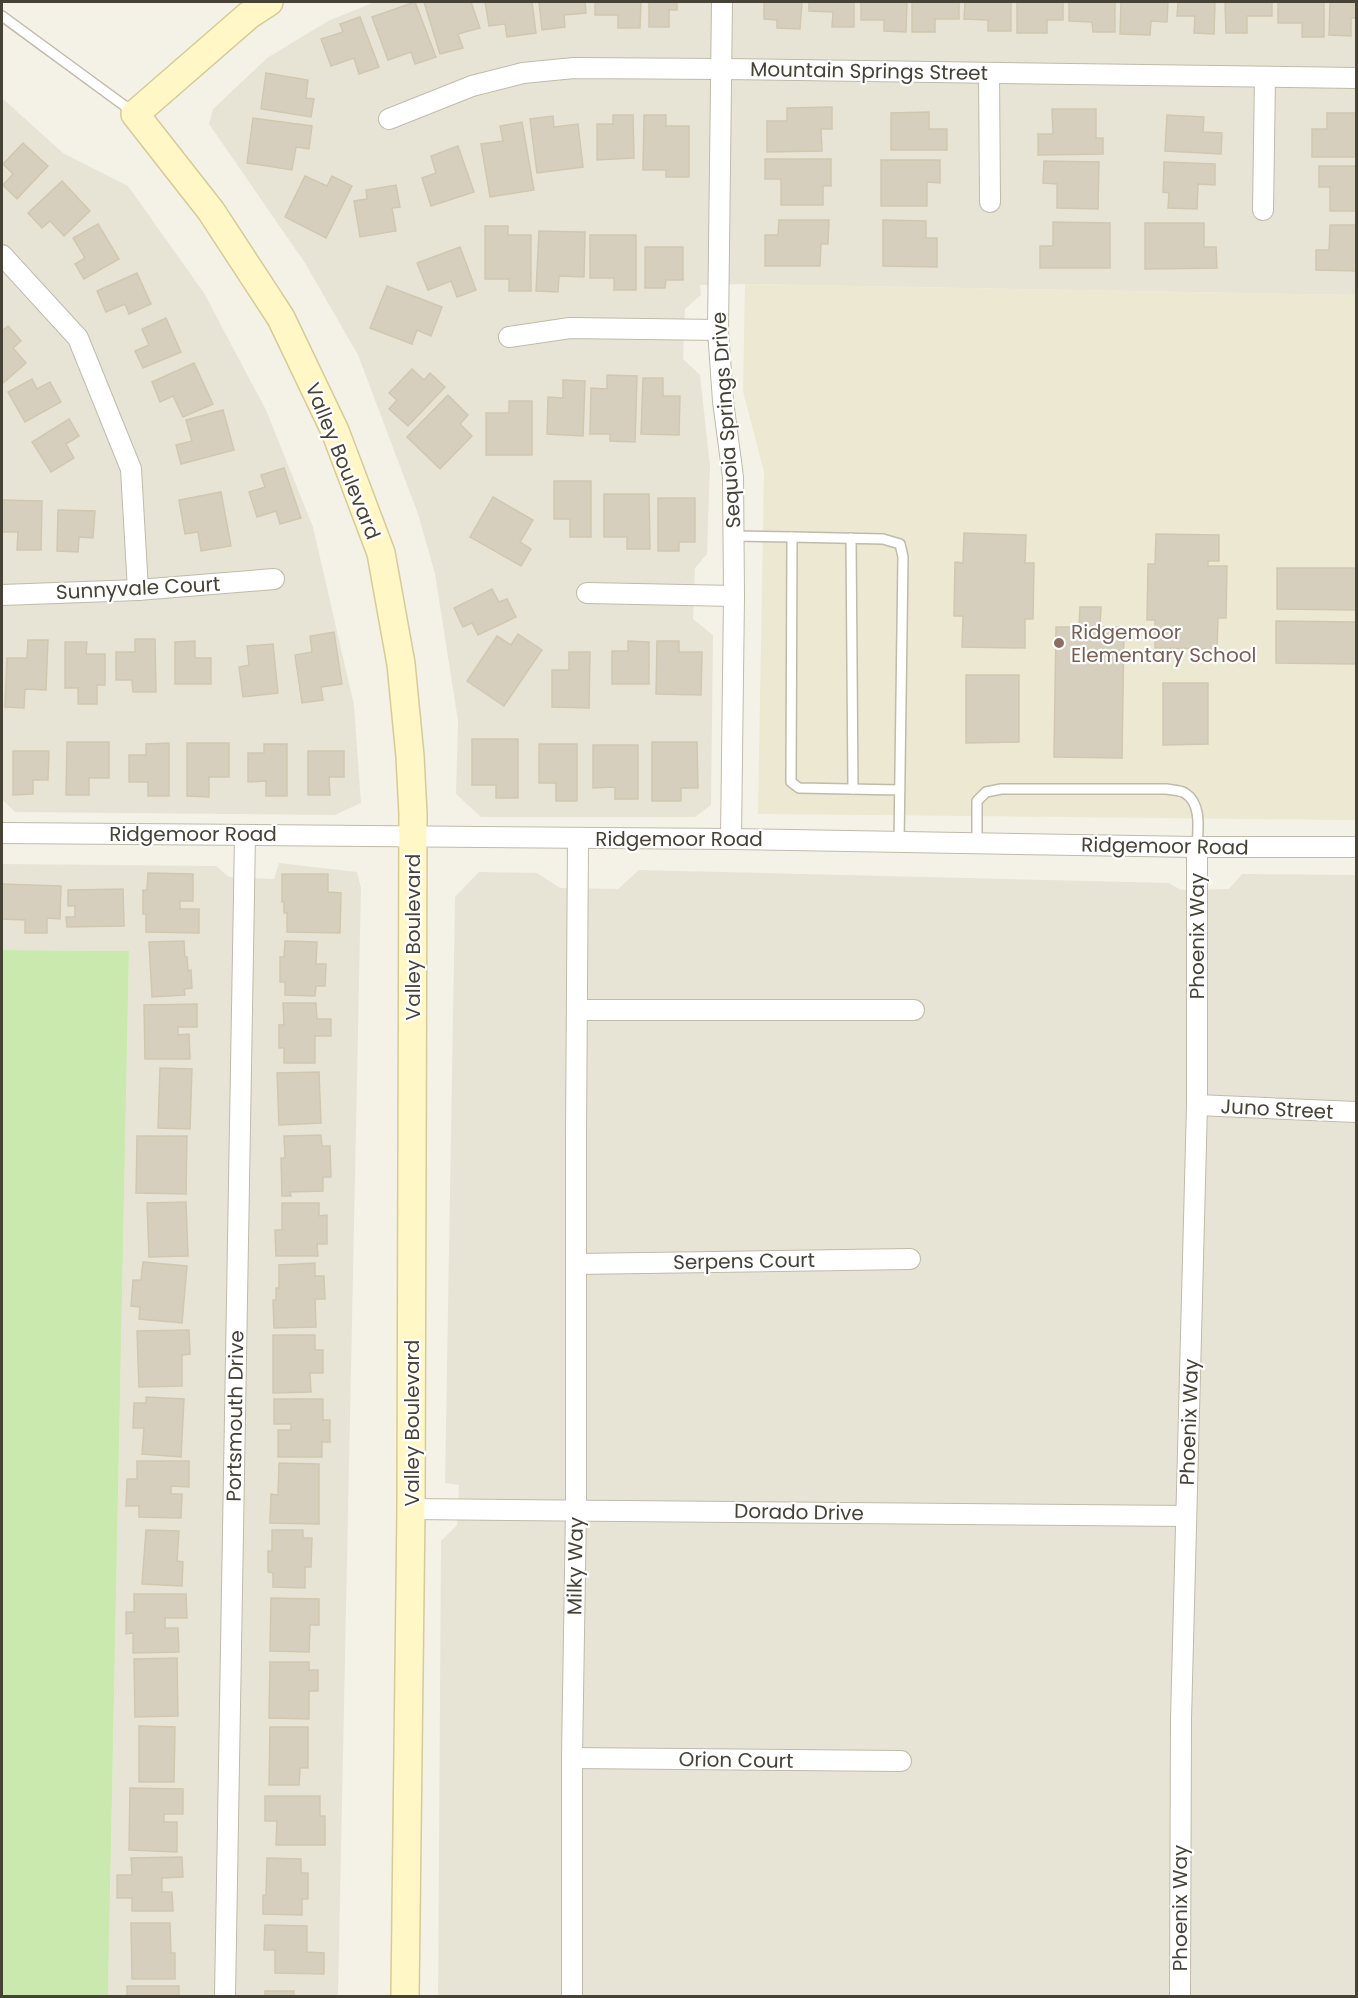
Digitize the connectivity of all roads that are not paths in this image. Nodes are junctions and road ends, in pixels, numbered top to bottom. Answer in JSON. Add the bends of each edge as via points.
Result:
{"nodes":[{"id":1,"x":269,"y":2,"type":"edge"},
{"id":2,"x":722,"y":2,"type":"edge"},
{"id":3,"x":2,"y":16,"type":"edge"},
{"id":4,"x":721,"y":69,"type":"junction"},
{"id":5,"x":989,"y":74,"type":"junction"},
{"id":6,"x":1265,"y":77,"type":"junction"},
{"id":7,"x":1356,"y":78,"type":"edge"},
{"id":8,"x":135,"y":114,"type":"junction"},
{"id":9,"x":389,"y":119,"type":"dead end"},
{"id":10,"x":990,"y":202,"type":"dead end"},
{"id":11,"x":1263,"y":210,"type":"dead end"},
{"id":12,"x":2,"y":255,"type":"edge"},
{"id":13,"x":718,"y":330,"type":"junction"},
{"id":14,"x":509,"y":337,"type":"dead end"},
{"id":15,"x":734,"y":536,"type":"junction"},
{"id":16,"x":792,"y":537,"type":"junction"},
{"id":17,"x":851,"y":538,"type":"junction"},
{"id":18,"x":274,"y":579,"type":"dead end"},
{"id":19,"x":138,"y":591,"type":"junction"},
{"id":20,"x":587,"y":593,"type":"dead end"},
{"id":21,"x":2,"y":595,"type":"edge"},
{"id":22,"x":734,"y":596,"type":"junction"},
{"id":23,"x":853,"y":789,"type":"junction"},
{"id":24,"x":900,"y":790,"type":"junction"},
{"id":25,"x":2,"y":833,"type":"edge"},
{"id":26,"x":245,"y":835,"type":"junction"},
{"id":27,"x":413,"y":836,"type":"junction"},
{"id":28,"x":578,"y":839,"type":"junction"},
{"id":29,"x":731,"y":839,"type":"junction"},
{"id":30,"x":899,"y":842,"type":"junction"},
{"id":31,"x":977,"y":843,"type":"junction"},
{"id":32,"x":1197,"y":847,"type":"junction"},
{"id":33,"x":1356,"y":847,"type":"edge"},
{"id":34,"x":578,"y":1010,"type":"junction"},
{"id":35,"x":914,"y":1010,"type":"dead end"},
{"id":36,"x":1197,"y":1105,"type":"junction"},
{"id":37,"x":1356,"y":1112,"type":"edge"},
{"id":38,"x":910,"y":1259,"type":"dead end"},
{"id":39,"x":577,"y":1264,"type":"junction"},
{"id":40,"x":411,"y":1509,"type":"junction"},
{"id":41,"x":576,"y":1510,"type":"junction"},
{"id":42,"x":1186,"y":1516,"type":"junction"},
{"id":43,"x":572,"y":1758,"type":"junction"},
{"id":44,"x":901,"y":1761,"type":"dead end"},
{"id":45,"x":225,"y":1996,"type":"edge"},
{"id":46,"x":405,"y":1996,"type":"edge"},
{"id":47,"x":572,"y":1996,"type":"edge"},
{"id":48,"x":1180,"y":1996,"type":"edge"}],
"edges":[{"from":1,"to":8,"type":"street"},
{"from":2,"to":4,"type":"street","name":"Sequoia Springs Drive"},
{"from":3,"to":8,"type":"lane","name":"Valley Boulevard"},
{"from":4,"to":5,"type":"street","name":"Mountain Springs Street"},
{"from":4,"to":9,"type":"street","name":"Mountain Springs Street","via":[[574,68],[523,73],[472,86]]},
{"from":4,"to":13,"type":"street","name":"Sequoia Springs Drive"},
{"from":5,"to":6,"type":"street","name":"Mountain Springs Street"},
{"from":5,"to":10,"type":"street"},
{"from":6,"to":7,"type":"street","name":"Mountain Springs Street"},
{"from":6,"to":11,"type":"street"},
{"from":8,"to":27,"type":"street","name":"Valley Boulevard","via":[[211,211],[261,287],[335,430],[381,553],[401,664]]},
{"from":12,"to":19,"type":"street","via":[[78,338],[131,469]]},
{"from":13,"to":14,"type":"street","via":[[570,328]]},
{"from":13,"to":15,"type":"street","name":"Sequoia Springs Drive","via":[[733,477]]},
{"from":15,"to":16,"type":"lane"},
{"from":15,"to":22,"type":"street","name":"Sequoia Springs Drive"},
{"from":16,"to":17,"type":"lane"},
{"from":16,"to":23,"type":"lane","via":[[791,782],[799,788]]},
{"from":17,"to":23,"type":"lane"},
{"from":17,"to":24,"type":"lane","via":[[900,544],[903,557]]},
{"from":18,"to":19,"type":"street","name":"Sunnyvale Court"},
{"from":19,"to":21,"type":"street","name":"Sunnyvale Court"},
{"from":20,"to":22,"type":"street"},
{"from":22,"to":29,"type":"street","name":"Sequoia Springs Drive"},
{"from":23,"to":24,"type":"lane"},
{"from":24,"to":30,"type":"lane"},
{"from":25,"to":26,"type":"street","name":"Ridgemoor Road"},
{"from":26,"to":27,"type":"street","name":"Ridgemoor Road"},
{"from":26,"to":45,"type":"street","name":"Portsmouth Drive"},
{"from":27,"to":28,"type":"street","name":"Ridgemoor Road"},
{"from":27,"to":40,"type":"street","name":"Valley Boulevard"},
{"from":28,"to":29,"type":"street","name":"Ridgemoor Road"},
{"from":28,"to":34,"type":"street","name":"Milky Way"},
{"from":29,"to":30,"type":"street","name":"Ridgemoor Road"},
{"from":30,"to":31,"type":"street","name":"Ridgemoor Road"},
{"from":31,"to":32,"type":"street","name":"Ridgemoor Road"},
{"from":31,"to":32,"type":"lane","via":[[977,801],[986,792],[1166,789],[1184,792],[1196,805]]},
{"from":32,"to":33,"type":"street","name":"Ridgemoor Road"},
{"from":32,"to":36,"type":"street","name":"Phoenix Way"},
{"from":34,"to":35,"type":"street"},
{"from":34,"to":39,"type":"street","name":"Milky Way"},
{"from":36,"to":37,"type":"street","name":"Juno Street"},
{"from":36,"to":42,"type":"street","name":"Phoenix Way"},
{"from":38,"to":39,"type":"street","name":"Serpens Court"},
{"from":39,"to":41,"type":"street","name":"Milky Way"},
{"from":40,"to":41,"type":"street","name":"Dorado Drive"},
{"from":40,"to":46,"type":"street","name":"Valley Boulevard"},
{"from":41,"to":42,"type":"street","name":"Dorado Drive"},
{"from":41,"to":43,"type":"street","name":"Milky Way"},
{"from":42,"to":48,"type":"street","name":"Phoenix Way"},
{"from":43,"to":44,"type":"street","name":"Orion Court"},
{"from":43,"to":47,"type":"street","name":"Milky Way"}]}
